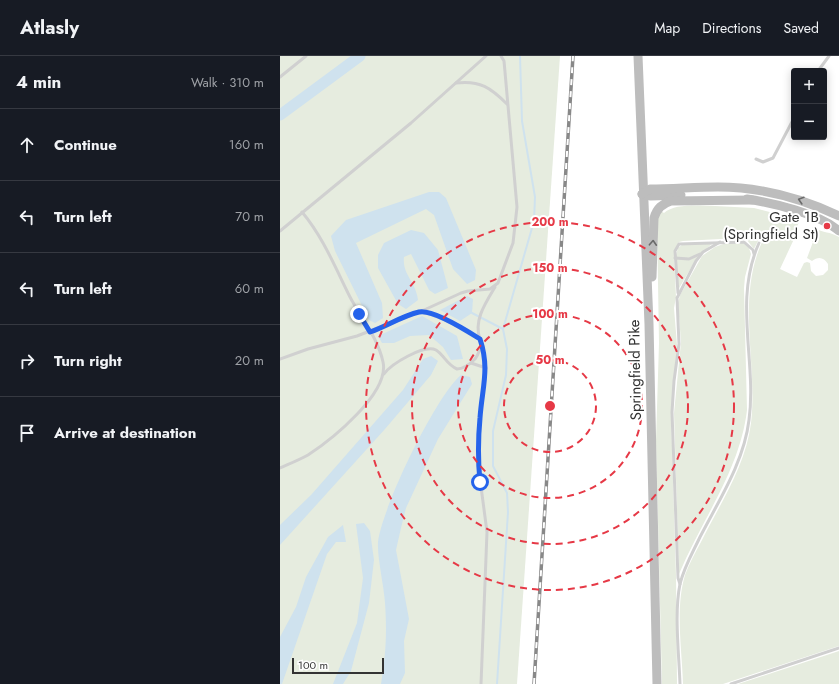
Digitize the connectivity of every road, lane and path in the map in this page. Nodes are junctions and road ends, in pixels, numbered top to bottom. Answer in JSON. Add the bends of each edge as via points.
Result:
{"nodes":[{"id":1,"x":306,"y":56,"type":"edge"},
{"id":2,"x":486,"y":56,"type":"edge"},
{"id":3,"x":501,"y":56,"type":"edge"},
{"id":4,"x":638,"y":56,"type":"edge"},
{"id":5,"x":829,"y":56,"type":"edge"},
{"id":6,"x":820,"y":68,"type":"edge"},
{"id":7,"x":280,"y":77,"type":"edge"},
{"id":8,"x":456,"y":83,"type":"junction"},
{"id":9,"x":507,"y":104,"type":"junction"},
{"id":10,"x":791,"y":124,"type":"edge"},
{"id":11,"x":756,"y":159,"type":"dead end"},
{"id":12,"x":642,"y":194,"type":"junction"},
{"id":13,"x":752,"y":200,"type":"junction"},
{"id":14,"x":817,"y":205,"type":"junction"},
{"id":15,"x":302,"y":212,"type":"junction"},
{"id":16,"x":839,"y":216,"type":"edge"},
{"id":17,"x":812,"y":217,"type":"junction"},
{"id":18,"x":280,"y":231,"type":"edge"},
{"id":19,"x":839,"y":231,"type":"edge"},
{"id":20,"x":720,"y":242,"type":"junction"},
{"id":21,"x":759,"y":243,"type":"dead end"},
{"id":22,"x":702,"y":254,"type":"junction"},
{"id":23,"x":754,"y":255,"type":"junction"},
{"id":24,"x":675,"y":258,"type":"junction"},
{"id":25,"x":496,"y":286,"type":"junction"},
{"id":26,"x":678,"y":295,"type":"junction"},
{"id":27,"x":420,"y":312,"type":"junction"},
{"id":28,"x":649,"y":324,"type":"junction"},
{"id":29,"x":370,"y":332,"type":"junction"},
{"id":30,"x":481,"y":341,"type":"junction"},
{"id":31,"x":280,"y":359,"type":"edge"},
{"id":32,"x":470,"y":363,"type":"junction"},
{"id":33,"x":486,"y":368,"type":"junction"},
{"id":34,"x":383,"y":376,"type":"junction"},
{"id":35,"x":280,"y":468,"type":"edge"},
{"id":36,"x":680,"y":584,"type":"junction"},
{"id":37,"x":839,"y":648,"type":"edge"},
{"id":38,"x":481,"y":684,"type":"edge"},
{"id":39,"x":657,"y":684,"type":"edge"},
{"id":40,"x":680,"y":684,"type":"edge"},
{"id":41,"x":731,"y":684,"type":"edge"}],
"edges":[{"from":1,"to":7,"type":"lane"},
{"from":2,"to":8,"type":"lane"},
{"from":3,"to":9,"type":"lane","via":[[504,61]]},
{"from":4,"to":12,"type":"main road","name":"Springfield Pike"},
{"from":5,"to":6,"type":"lane"},
{"from":8,"to":9,"type":"lane","via":[[476,82],[493,91]]},
{"from":8,"to":15,"type":"lane"},
{"from":9,"to":25,"type":"lane","via":[[517,218],[508,258]]},
{"from":10,"to":11,"type":"lane","via":[[773,158],[763,162]]},
{"from":12,"to":13,"type":"main road","via":[[718,195]]},
{"from":14,"to":12,"type":"main road","one_way":true,"via":[[786,196],[735,188],[650,189]]},
{"from":12,"to":28,"type":"main road","name":"Springfield Pike"},
{"from":13,"to":17,"type":"main road"},
{"from":28,"to":13,"type":"main road","one_way":true,"via":[[654,218],[658,209],[671,201]]},
{"from":14,"to":16,"type":"main road"},
{"from":14,"to":17,"type":"lane"},
{"from":15,"to":18,"type":"lane"},
{"from":15,"to":29,"type":"lane","via":[[320,236]]},
{"from":17,"to":19,"type":"main road","via":[[826,228]]},
{"from":20,"to":22,"type":"lane"},
{"from":20,"to":23,"type":"lane","via":[[744,242],[753,250]]},
{"from":20,"to":24,"type":"lane","via":[[679,244]]},
{"from":21,"to":23,"type":"lane"},
{"from":22,"to":24,"type":"lane","via":[[683,260]]},
{"from":22,"to":26,"type":"lane"},
{"from":23,"to":36,"type":"lane","via":[[747,281],[750,405],[746,435],[734,470],[686,565]]},
{"from":24,"to":26,"type":"lane"},
{"from":25,"to":27,"type":"lane","via":[[485,291],[468,291]]},
{"from":25,"to":30,"type":"lane","via":[[481,313],[478,331]]},
{"from":26,"to":36,"type":"lane","via":[[676,307],[679,344],[672,412]]},
{"from":27,"to":29,"type":"lane"},
{"from":27,"to":30,"type":"lane","via":[[440,318]]},
{"from":28,"to":39,"type":"main road","name":"Springfield Pike"},
{"from":29,"to":31,"type":"lane"},
{"from":29,"to":34,"type":"lane","via":[[383,362]]},
{"from":30,"to":32,"type":"lane","via":[[477,355]]},
{"from":30,"to":33,"type":"lane"},
{"from":32,"to":33,"type":"lane"},
{"from":32,"to":34,"type":"lane","via":[[462,369],[457,369],[437,351],[429,349],[394,364]]},
{"from":33,"to":38,"type":"lane","via":[[478,442],[487,532]]},
{"from":34,"to":35,"type":"lane","via":[[355,418],[309,454]]},
{"from":36,"to":40,"type":"lane"},
{"from":37,"to":41,"type":"lane"}]}
